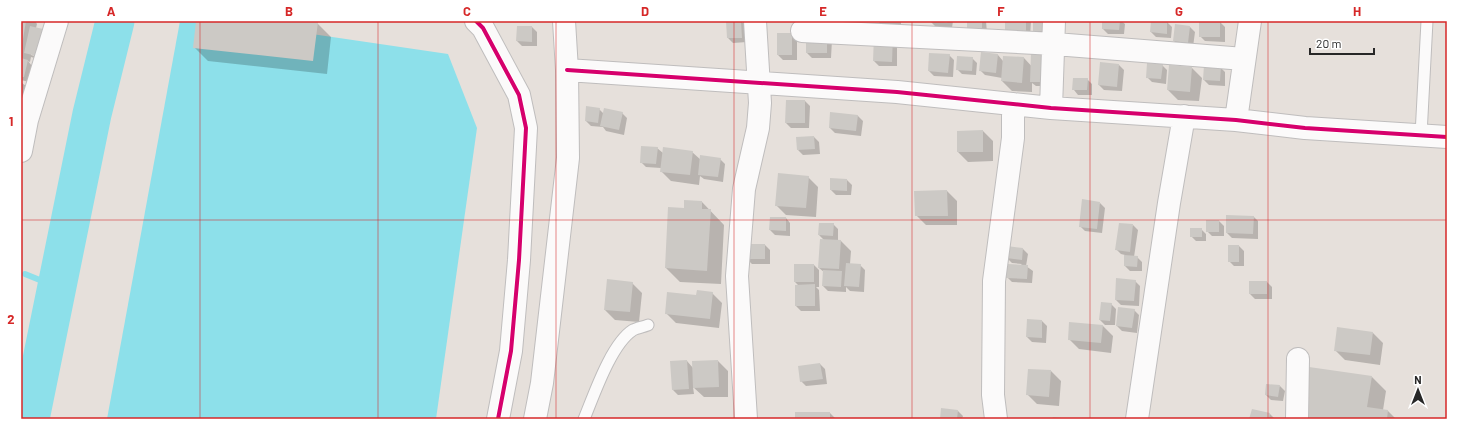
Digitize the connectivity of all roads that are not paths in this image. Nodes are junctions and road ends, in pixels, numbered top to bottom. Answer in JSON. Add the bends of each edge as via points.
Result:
{"nodes":[{"id":1,"x":57,"y":21,"type":"edge"},
{"id":2,"x":476,"y":21,"type":"edge"},
{"id":3,"x":564,"y":21,"type":"edge"},
{"id":4,"x":755,"y":21,"type":"edge"},
{"id":5,"x":1054,"y":21,"type":"edge"},
{"id":6,"x":1250,"y":21,"type":"edge"},
{"id":7,"x":1427,"y":21,"type":"edge"},
{"id":8,"x":904,"y":28,"type":"edge"},
{"id":9,"x":802,"y":31,"type":"dead end"},
{"id":10,"x":1055,"y":44,"type":"junction"},
{"id":11,"x":1244,"y":59,"type":"junction"},
{"id":12,"x":567,"y":70,"type":"junction"},
{"id":13,"x":757,"y":82,"type":"junction"},
{"id":14,"x":1013,"y":104,"type":"junction"},
{"id":15,"x":1051,"y":108,"type":"junction"},
{"id":16,"x":1184,"y":116,"type":"junction"},
{"id":17,"x":1236,"y":120,"type":"junction"},
{"id":18,"x":1421,"y":135,"type":"junction"},
{"id":19,"x":1447,"y":137,"type":"edge"},
{"id":20,"x":21,"y":151,"type":"edge"},
{"id":21,"x":648,"y":325,"type":"dead end"},
{"id":22,"x":1298,"y":359,"type":"dead end"},
{"id":23,"x":498,"y":419,"type":"edge"},
{"id":24,"x":535,"y":419,"type":"edge"},
{"id":25,"x":584,"y":419,"type":"edge"},
{"id":26,"x":746,"y":419,"type":"edge"},
{"id":27,"x":996,"y":419,"type":"edge"},
{"id":28,"x":1137,"y":419,"type":"edge"},
{"id":29,"x":1297,"y":419,"type":"edge"}],
"edges":[{"from":1,"to":20,"type":"street","via":[[27,120]]},
{"from":2,"to":23,"type":"street","via":[[483,28],[519,95],[526,128],[511,350]]},
{"from":3,"to":12,"type":"street"},
{"from":4,"to":13,"type":"street"},
{"from":5,"to":10,"type":"street"},
{"from":6,"to":11,"type":"street"},
{"from":7,"to":18,"type":"lane"},
{"from":8,"to":9,"type":"street"},
{"from":8,"to":10,"type":"street"},
{"from":10,"to":11,"type":"street"},
{"from":10,"to":15,"type":"street"},
{"from":11,"to":17,"type":"street"},
{"from":12,"to":13,"type":"street"},
{"from":12,"to":24,"type":"street","via":[[568,158],[542,383]]},
{"from":13,"to":14,"type":"street"},
{"from":13,"to":26,"type":"street","via":[[760,103],[758,128],[744,189],[738,276]]},
{"from":14,"to":15,"type":"street"},
{"from":14,"to":27,"type":"street","via":[[1013,138],[994,281]]},
{"from":15,"to":16,"type":"street"},
{"from":16,"to":17,"type":"street"},
{"from":16,"to":28,"type":"street"},
{"from":17,"to":18,"type":"street","via":[[1305,128]]},
{"from":18,"to":19,"type":"street"},
{"from":21,"to":25,"type":"lane","via":[[634,330],[624,338],[609,362]]},
{"from":22,"to":29,"type":"street"}]}
